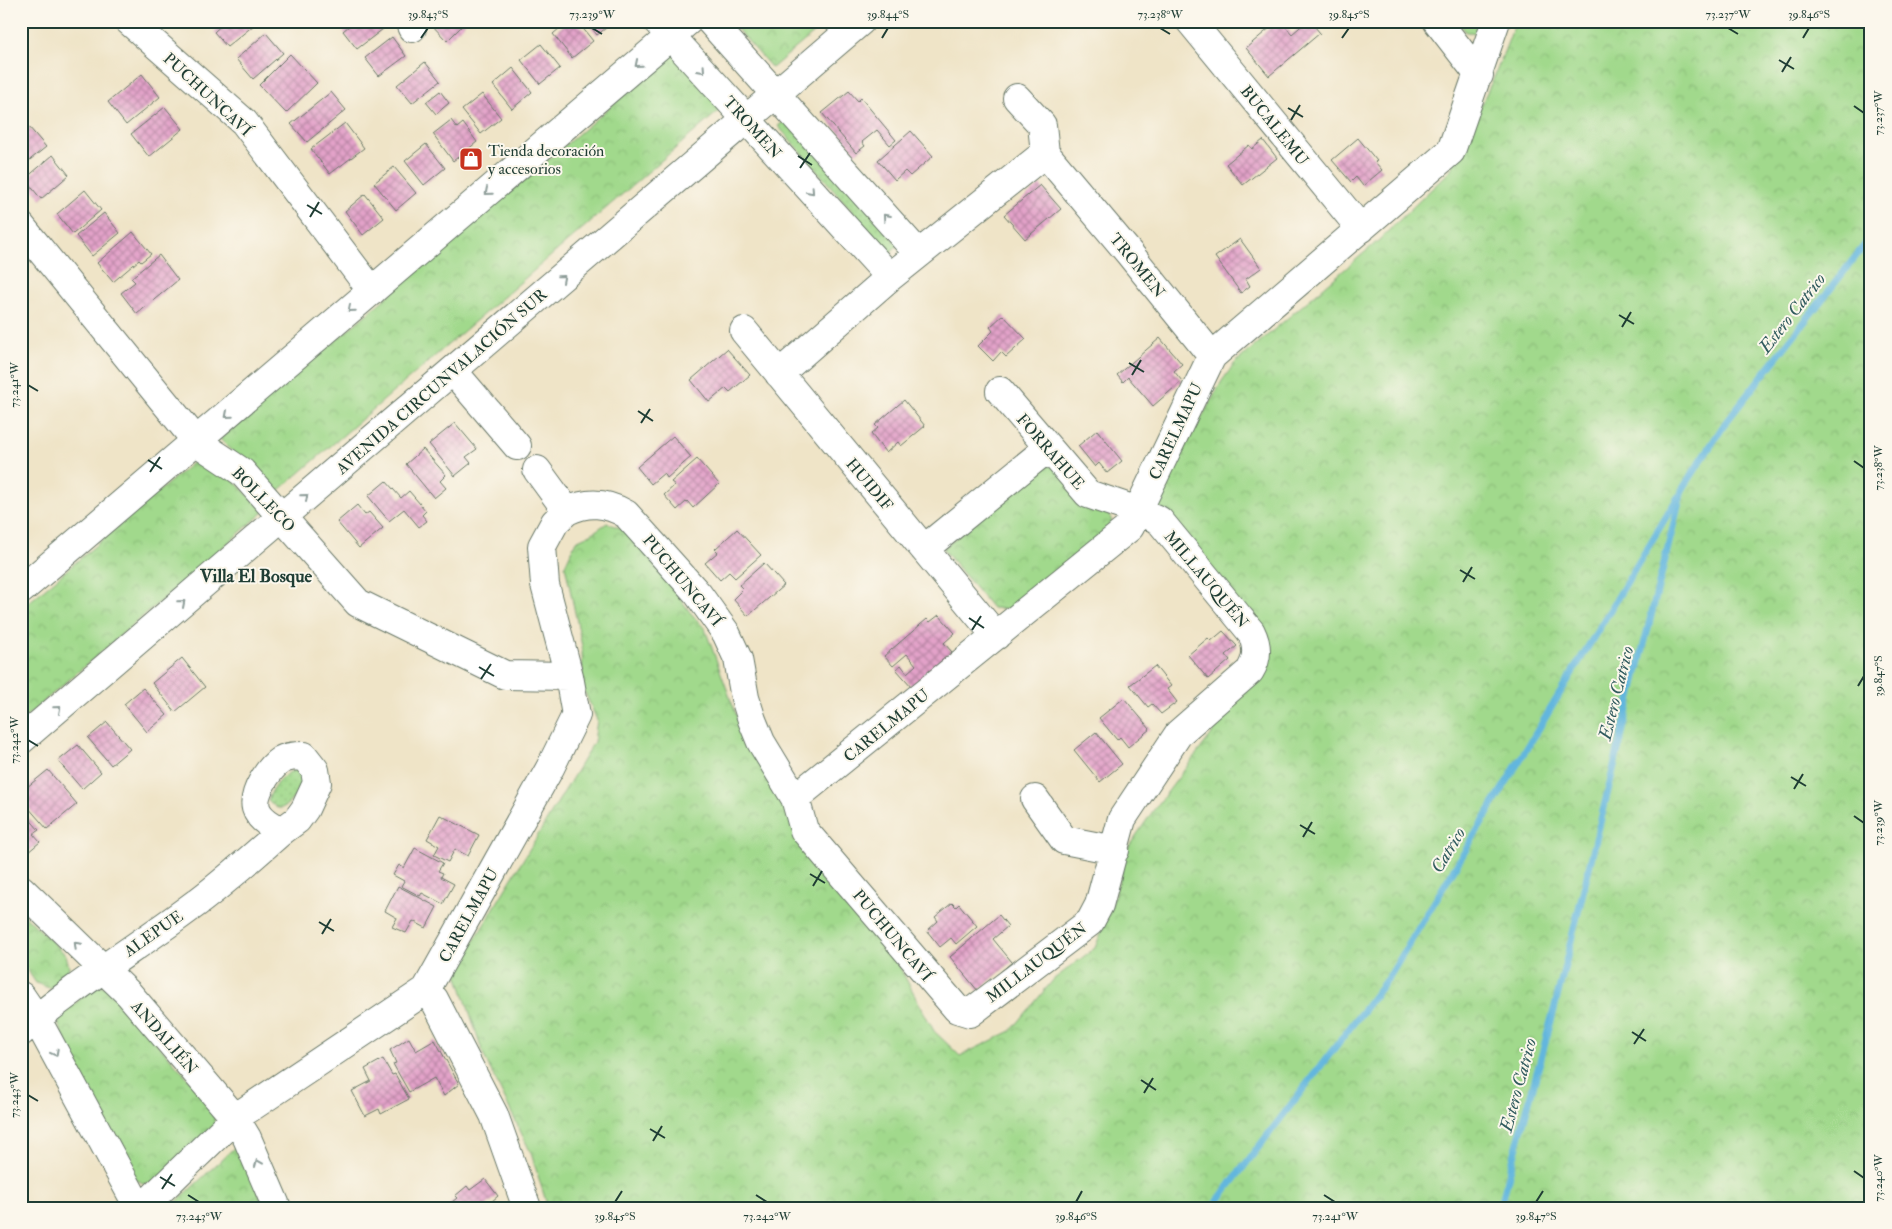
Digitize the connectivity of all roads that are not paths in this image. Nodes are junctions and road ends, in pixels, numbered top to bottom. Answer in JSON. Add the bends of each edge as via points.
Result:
{"nodes":[{"id":1,"x":129,"y":21,"type":"edge"},
{"id":2,"x":710,"y":21,"type":"edge"},
{"id":3,"x":861,"y":21,"type":"edge"},
{"id":4,"x":1190,"y":21,"type":"edge"},
{"id":5,"x":1437,"y":21,"type":"edge"},
{"id":6,"x":1496,"y":21,"type":"edge"},
{"id":7,"x":672,"y":26,"type":"edge"},
{"id":8,"x":1478,"y":75,"type":"junction"},
{"id":9,"x":776,"y":94,"type":"junction"},
{"id":10,"x":1017,"y":98,"type":"dead end"},
{"id":11,"x":746,"y":120,"type":"junction"},
{"id":12,"x":1045,"y":153,"type":"junction"},
{"id":13,"x":21,"y":226,"type":"edge"},
{"id":14,"x":1361,"y":229,"type":"junction"},
{"id":15,"x":918,"y":253,"type":"junction"},
{"id":16,"x":890,"y":277,"type":"junction"},
{"id":17,"x":372,"y":291,"type":"junction"},
{"id":18,"x":744,"y":331,"type":"dead end"},
{"id":19,"x":1212,"y":356,"type":"junction"},
{"id":20,"x":452,"y":371,"type":"junction"},
{"id":21,"x":779,"y":374,"type":"junction"},
{"id":22,"x":1000,"y":391,"type":"dead end"},
{"id":23,"x":196,"y":442,"type":"junction"},
{"id":24,"x":517,"y":446,"type":"dead end"},
{"id":25,"x":1048,"y":448,"type":"junction"},
{"id":26,"x":537,"y":470,"type":"dead end"},
{"id":27,"x":567,"y":511,"type":"junction"},
{"id":28,"x":1138,"y":511,"type":"junction"},
{"id":29,"x":282,"y":517,"type":"junction"},
{"id":30,"x":924,"y":549,"type":"junction"},
{"id":31,"x":21,"y":590,"type":"edge"},
{"id":32,"x":996,"y":636,"type":"junction"},
{"id":33,"x":569,"y":676,"type":"junction"},
{"id":34,"x":21,"y":740,"type":"edge"},
{"id":35,"x":795,"y":798,"type":"junction"},
{"id":36,"x":1035,"y":799,"type":"dead end"},
{"id":37,"x":282,"y":832,"type":"dead end"},
{"id":38,"x":1115,"y":850,"type":"junction"},
{"id":39,"x":21,"y":888,"type":"edge"},
{"id":40,"x":102,"y":969,"type":"junction"},
{"id":41,"x":426,"y":990,"type":"junction"},
{"id":42,"x":21,"y":996,"type":"edge"},
{"id":43,"x":970,"y":1013,"type":"joint"},
{"id":44,"x":29,"y":1025,"type":"edge"},
{"id":45,"x":235,"y":1118,"type":"junction"},
{"id":46,"x":137,"y":1208,"type":"edge"},
{"id":47,"x":142,"y":1208,"type":"edge"},
{"id":48,"x":277,"y":1208,"type":"edge"},
{"id":49,"x":527,"y":1208,"type":"edge"}],
"edges":[{"from":1,"to":17,"type":"street","name":"PUCHUNCAVÍ","via":[[244,122]]},
{"from":2,"to":9,"type":"street"},
{"from":3,"to":9,"type":"street","name":"AVENIDA CIRCUNVALACIÓN SUR"},
{"from":4,"to":14,"type":"street","name":"BUCALEMU"},
{"from":5,"to":8,"type":"street"},
{"from":6,"to":8,"type":"street","name":"CARELMAPU"},
{"from":7,"to":11,"type":"street","name":"TROMEN","one_way":true},
{"from":7,"to":17,"type":"street","one_way":true},
{"from":8,"to":14,"type":"street","name":"CARELMAPU","via":[[1451,151]]},
{"from":9,"to":11,"type":"street","name":"AVENIDA CIRCUNVALACIÓN SUR"},
{"from":15,"to":9,"type":"street","one_way":true},
{"from":10,"to":12,"type":"street","via":[[1042,125]]},
{"from":11,"to":16,"type":"street","name":"TROMEN","one_way":true},
{"from":20,"to":11,"type":"street","name":"AVENIDA CIRCUNVALACIÓN SUR","one_way":true},
{"from":12,"to":15,"type":"street"},
{"from":12,"to":19,"type":"street","name":"TROMEN"},
{"from":13,"to":23,"type":"street","name":"BOLLECO"},
{"from":14,"to":19,"type":"street","name":"CARELMAPU"},
{"from":15,"to":16,"type":"street"},
{"from":16,"to":21,"type":"street"},
{"from":17,"to":23,"type":"street","one_way":true},
{"from":18,"to":21,"type":"street","name":"HUIDIF"},
{"from":19,"to":28,"type":"street","name":"CARELMAPU"},
{"from":20,"to":24,"type":"street"},
{"from":29,"to":20,"type":"street","name":"AVENIDA CIRCUNVALACIÓN SUR","one_way":true},
{"from":21,"to":30,"type":"street","name":"HUIDIF"},
{"from":22,"to":25,"type":"street","name":"FORRAHUE"},
{"from":23,"to":29,"type":"street","name":"BOLLECO","via":[[242,472]]},
{"from":23,"to":31,"type":"street"},
{"from":25,"to":28,"type":"street","name":"FORRAHUE","via":[[1088,494]]},
{"from":25,"to":30,"type":"street"},
{"from":26,"to":27,"type":"street"},
{"from":27,"to":33,"type":"street","name":"CARELMAPU","via":[[555,522],[542,546],[545,585]]},
{"from":27,"to":35,"type":"street","name":"PUCHUNCAVÍ","via":[[589,503],[615,507],[626,514],[698,594],[733,646],[745,698],[761,742]]},
{"from":28,"to":32,"type":"street","name":"CARELMAPU","via":[[1130,527]]},
{"from":28,"to":38,"type":"street","name":"MILLAUQUÉN","via":[[1159,520],[1251,632],[1257,651],[1250,671],[1179,733],[1122,819]]},
{"from":29,"to":33,"type":"street","name":"BOLLECO","via":[[358,603],[505,675]]},
{"from":34,"to":29,"type":"street","name":"AVENIDA CIRCUNVALACIÓN SUR","one_way":true},
{"from":30,"to":32,"type":"street","name":"HUIDIF"},
{"from":32,"to":35,"type":"street","name":"CARELMAPU"},
{"from":33,"to":41,"type":"street","name":"CARELMAPU","via":[[576,715],[550,768]]},
{"from":35,"to":43,"type":"street","name":"PUCHUNCAVÍ","via":[[804,830],[956,1009]]},
{"from":36,"to":38,"type":"street","via":[[1064,840]]},
{"from":37,"to":40,"type":"street","name":"ALEPUE","via":[[192,907]]},
{"from":38,"to":43,"type":"street","name":"MILLAUQUÉN","via":[[1099,906],[1090,922]]},
{"from":40,"to":39,"type":"street","name":"ANDALIÉN","one_way":true},
{"from":40,"to":44,"type":"street","name":"ALEPUE"},
{"from":40,"to":45,"type":"street","name":"ANDALIÉN","via":[[129,994]]},
{"from":41,"to":45,"type":"street","name":"CARELMAPU"},
{"from":41,"to":49,"type":"street","via":[[434,999],[494,1116]]},
{"from":42,"to":44,"type":"street"},
{"from":44,"to":46,"type":"street","one_way":true},
{"from":45,"to":47,"type":"street","name":"CARELMAPU"},
{"from":48,"to":45,"type":"street","name":"ANDALIÉN","one_way":true}]}
